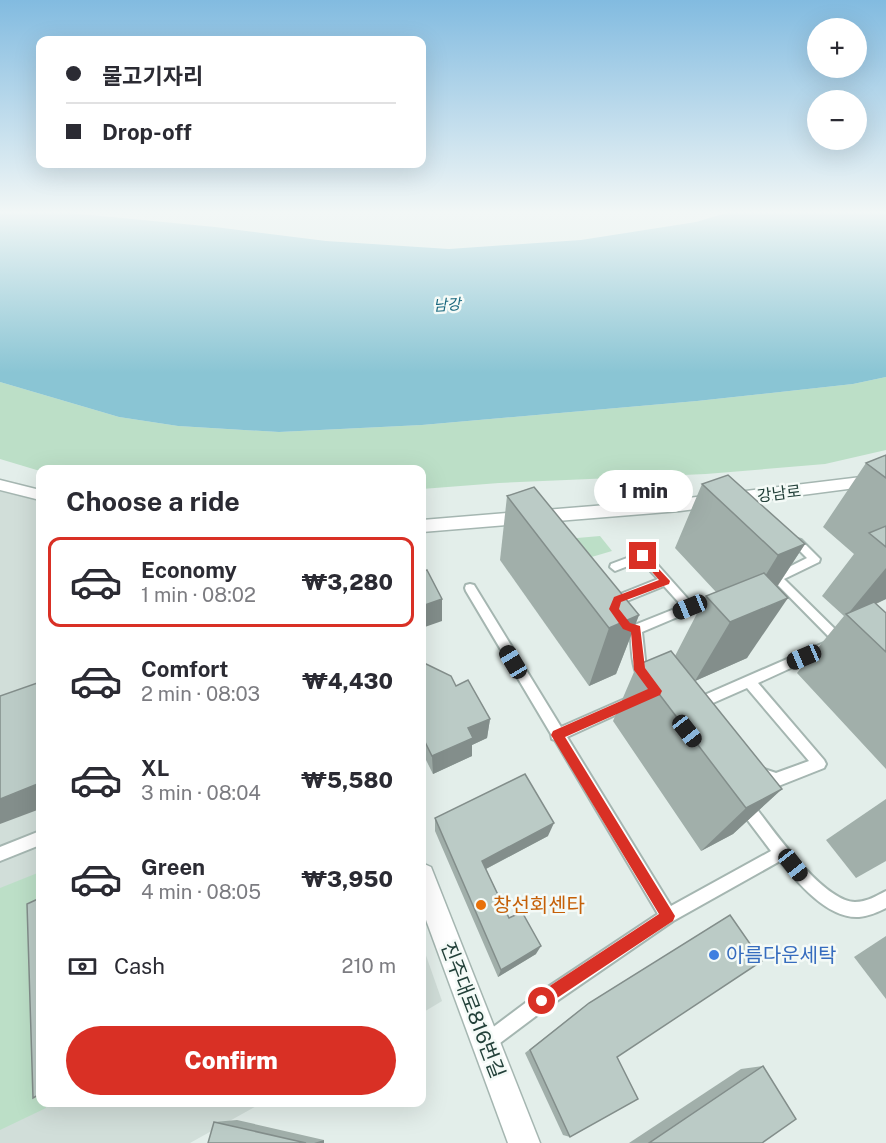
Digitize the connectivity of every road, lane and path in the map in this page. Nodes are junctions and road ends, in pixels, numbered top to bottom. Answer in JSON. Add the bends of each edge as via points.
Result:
{"nodes":[{"id":1,"x":886,"y":479,"type":"edge"},
{"id":2,"x":0,"y":485,"type":"edge"},
{"id":3,"x":36,"y":494,"type":"edge"},
{"id":4,"x":426,"y":526,"type":"edge"},
{"id":5,"x":797,"y":543,"type":"edge"},
{"id":6,"x":760,"y":562,"type":"edge"},
{"id":7,"x":615,"y":567,"type":"dead end"},
{"id":8,"x":776,"y":578,"type":"junction"},
{"id":9,"x":666,"y":581,"type":"junction"},
{"id":10,"x":470,"y":588,"type":"dead end"},
{"id":11,"x":627,"y":624,"type":"junction"},
{"id":12,"x":749,"y":681,"type":"junction"},
{"id":13,"x":684,"y":709,"type":"edge"},
{"id":14,"x":557,"y":735,"type":"junction"},
{"id":15,"x":759,"y":773,"type":"edge"},
{"id":16,"x":739,"y":797,"type":"edge"},
{"id":17,"x":36,"y":840,"type":"edge"},
{"id":18,"x":783,"y":852,"type":"junction"},
{"id":19,"x":0,"y":854,"type":"edge"},
{"id":20,"x":426,"y":886,"type":"edge"},
{"id":21,"x":886,"y":899,"type":"edge"},
{"id":22,"x":668,"y":916,"type":"junction"},
{"id":23,"x":486,"y":1043,"type":"junction"},
{"id":24,"x":524,"y":1143,"type":"edge"}],
"edges":[{"from":1,"to":4,"type":"street","name":"강남로","via":[[706,506]]},
{"from":2,"to":3,"type":"street"},
{"from":5,"to":8,"type":"lane","via":[[815,559]]},
{"from":6,"to":8,"type":"lane"},
{"from":7,"to":9,"type":"lane","via":[[643,556]]},
{"from":8,"to":12,"type":"lane","via":[[846,642]]},
{"from":9,"to":11,"type":"lane","via":[[617,600],[614,609]]},
{"from":9,"to":11,"type":"lane","via":[[690,607]]},
{"from":10,"to":14,"type":"lane"},
{"from":11,"to":14,"type":"lane","via":[[651,693]]},
{"from":12,"to":13,"type":"lane"},
{"from":12,"to":15,"type":"lane","via":[[819,764],[776,780]]},
{"from":14,"to":22,"type":"lane"},
{"from":16,"to":18,"type":"lane"},
{"from":17,"to":19,"type":"lane"},
{"from":18,"to":21,"type":"lane","via":[[803,877],[848,909],[874,907]]},
{"from":18,"to":22,"type":"lane"},
{"from":20,"to":23,"type":"street","name":"진주대로816번길"},
{"from":22,"to":23,"type":"lane"},
{"from":23,"to":24,"type":"street","name":"진주대로816번길"}]}
